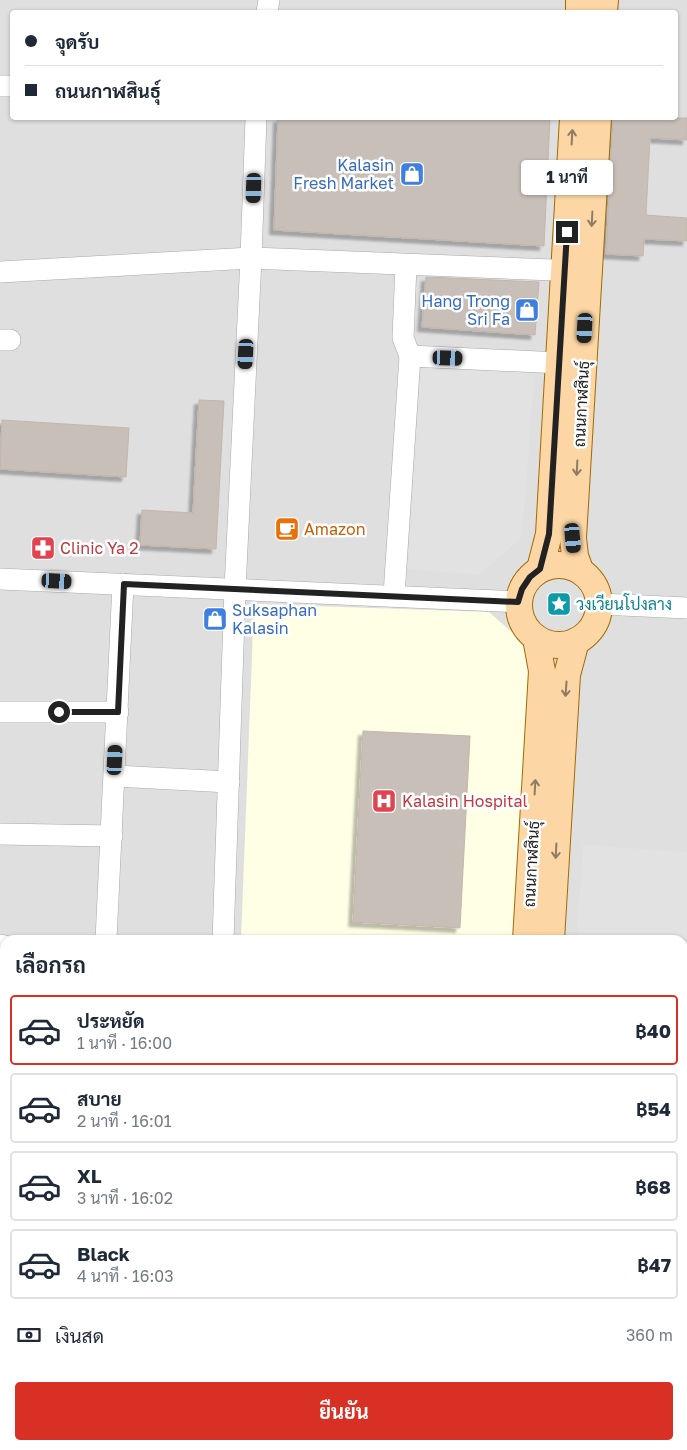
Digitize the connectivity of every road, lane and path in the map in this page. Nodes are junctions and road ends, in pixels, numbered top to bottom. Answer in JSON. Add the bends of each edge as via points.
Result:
{"nodes":[{"id":1,"x":256,"y":120,"type":"edge"},
{"id":2,"x":573,"y":120,"type":"edge"},
{"id":3,"x":598,"y":120,"type":"edge"},
{"id":4,"x":251,"y":258,"type":"junction"},
{"id":5,"x":406,"y":265,"type":"junction"},
{"id":6,"x":577,"y":271,"type":"junction"},
{"id":7,"x":0,"y":272,"type":"edge"},
{"id":8,"x":410,"y":356,"type":"junction"},
{"id":9,"x":560,"y":363,"type":"junction"},
{"id":10,"x":540,"y":569,"type":"junction"},
{"id":11,"x":580,"y":570,"type":"junction"},
{"id":12,"x":0,"y":579,"type":"edge"},
{"id":13,"x":124,"y":584,"type":"junction"},
{"id":14,"x":235,"y":589,"type":"junction"},
{"id":15,"x":394,"y":596,"type":"junction"},
{"id":16,"x":518,"y":602,"type":"junction"},
{"id":17,"x":600,"y":604,"type":"junction"},
{"id":18,"x":687,"y":608,"type":"edge"},
{"id":19,"x":536,"y":638,"type":"junction"},
{"id":20,"x":576,"y":642,"type":"junction"},
{"id":21,"x":0,"y":712,"type":"edge"},
{"id":22,"x":118,"y":712,"type":"junction"},
{"id":23,"x":114,"y":776,"type":"junction"},
{"id":24,"x":229,"y":782,"type":"junction"},
{"id":25,"x":0,"y":834,"type":"edge"},
{"id":26,"x":112,"y":836,"type":"junction"},
{"id":27,"x":106,"y":935,"type":"edge"},
{"id":28,"x":223,"y":935,"type":"edge"},
{"id":29,"x":526,"y":935,"type":"edge"},
{"id":30,"x":551,"y":935,"type":"edge"}],
"edges":[{"from":1,"to":4,"type":"street"},
{"from":6,"to":2,"type":"main road","name":"ถนนกาฬสินธุ์","one_way":true},
{"from":3,"to":6,"type":"main road","name":"ถนนกาฬสินธุ์","one_way":true},
{"from":4,"to":5,"type":"street"},
{"from":4,"to":7,"type":"street"},
{"from":4,"to":14,"type":"street"},
{"from":5,"to":6,"type":"street"},
{"from":5,"to":8,"type":"street","via":[[403,338]]},
{"from":6,"to":9,"type":"main road","name":"ถนนกาฬสินธุ์"},
{"from":6,"to":11,"type":"main road","name":"ถนนกาฬสินธุ์","one_way":true,"via":[[573,538]]},
{"from":8,"to":9,"type":"street"},
{"from":8,"to":15,"type":"street"},
{"from":9,"to":10,"type":"main road","name":"ถนนกาฬสินธุ์","via":[[549,534]]},
{"from":10,"to":11,"type":"main road","via":[[553,564]]},
{"from":10,"to":16,"type":"main road","via":[[526,583]]},
{"from":11,"to":17,"type":"main road","via":[[594,584]]},
{"from":12,"to":13,"type":"street"},
{"from":13,"to":14,"type":"street"},
{"from":13,"to":22,"type":"street"},
{"from":14,"to":15,"type":"street"},
{"from":14,"to":24,"type":"street"},
{"from":15,"to":16,"type":"street"},
{"from":16,"to":19,"type":"main road","via":[[522,621]]},
{"from":17,"to":18,"type":"street"},
{"from":17,"to":20,"type":"main road","via":[[592,629]]},
{"from":19,"to":20,"type":"main road","via":[[559,646]]},
{"from":29,"to":19,"type":"main road","name":"ถนนกาฬสินธุ์","one_way":true,"via":[[542,671]]},
{"from":20,"to":30,"type":"main road","name":"ถนนกาฬสินธุ์","one_way":true,"via":[[567,675]]},
{"from":21,"to":22,"type":"street"},
{"from":22,"to":23,"type":"street"},
{"from":23,"to":24,"type":"street"},
{"from":23,"to":26,"type":"street"},
{"from":24,"to":28,"type":"street"},
{"from":25,"to":26,"type":"street"},
{"from":26,"to":27,"type":"street"}]}
